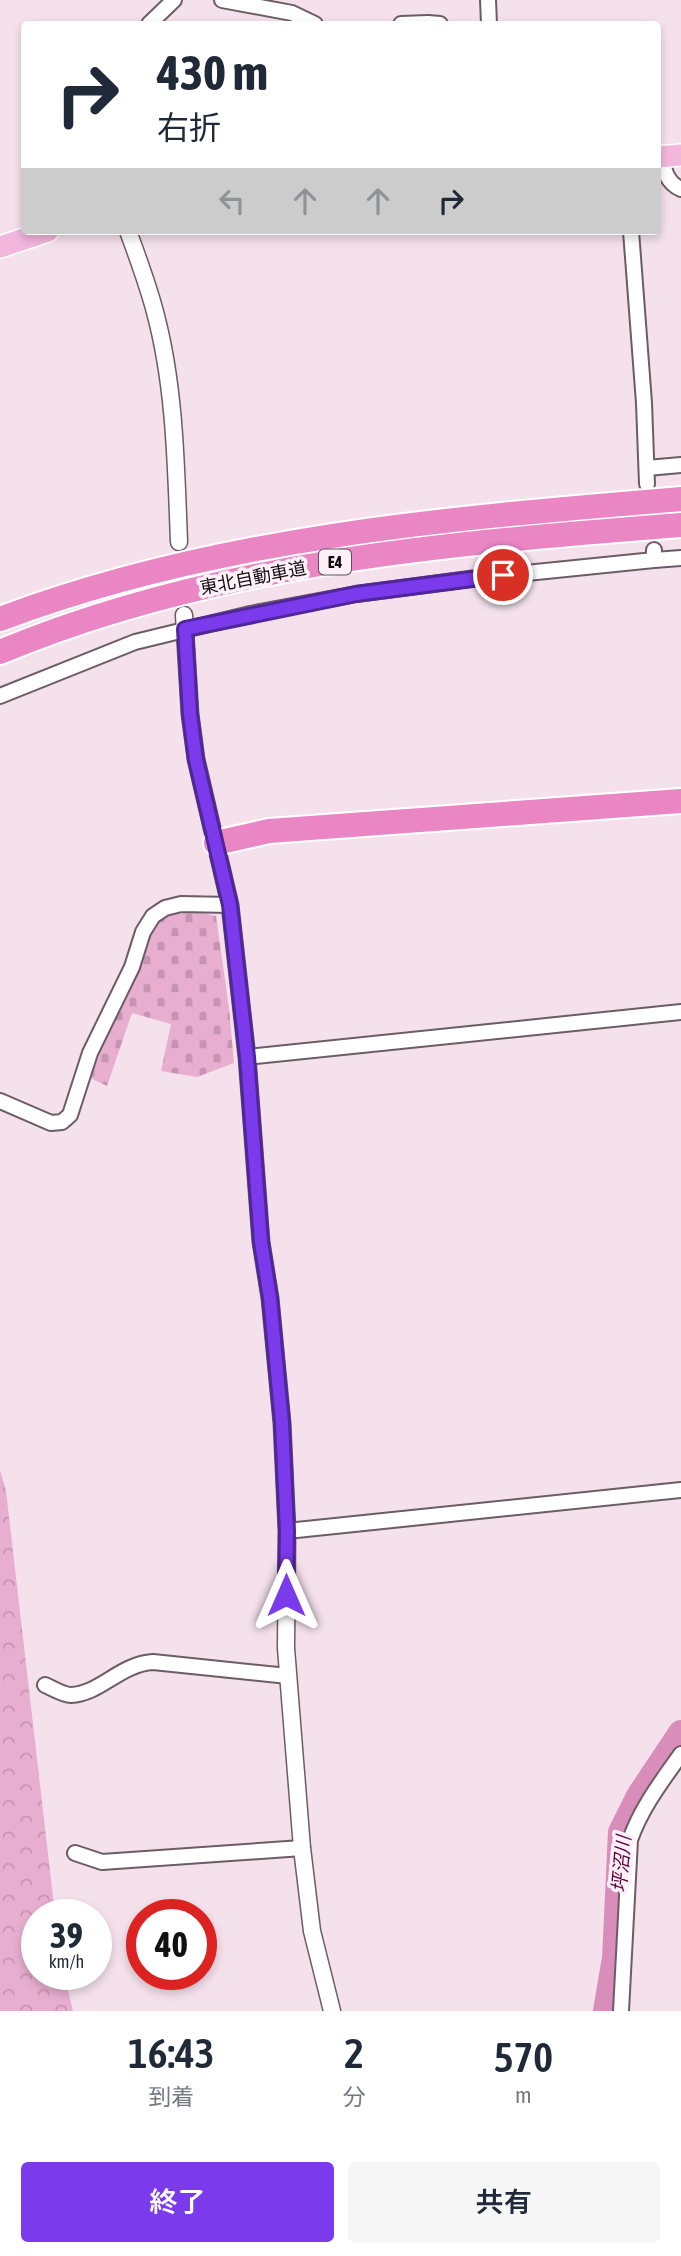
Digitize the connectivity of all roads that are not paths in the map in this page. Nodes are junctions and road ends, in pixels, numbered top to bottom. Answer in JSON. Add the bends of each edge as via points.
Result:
{"nodes":[{"id":1,"x":174,"y":0,"type":"edge"},
{"id":2,"x":222,"y":0,"type":"edge"},
{"id":3,"x":488,"y":0,"type":"edge"},
{"id":4,"x":152,"y":21,"type":"edge"},
{"id":5,"x":309,"y":21,"type":"edge"},
{"id":6,"x":489,"y":21,"type":"edge"},
{"id":7,"x":667,"y":156,"type":"edge"},
{"id":8,"x":681,"y":189,"type":"edge"},
{"id":9,"x":36,"y":235,"type":"edge"},
{"id":10,"x":129,"y":235,"type":"edge"},
{"id":11,"x":631,"y":235,"type":"edge"},
{"id":12,"x":0,"y":247,"type":"edge"},
{"id":13,"x":681,"y":465,"type":"edge"},
{"id":14,"x":647,"y":468,"type":"junction"},
{"id":15,"x":647,"y":484,"type":"dead end"},
{"id":16,"x":681,"y":499,"type":"edge"},
{"id":17,"x":681,"y":525,"type":"edge"},
{"id":18,"x":178,"y":542,"type":"dead end"},
{"id":19,"x":681,"y":558,"type":"edge"},
{"id":20,"x":0,"y":619,"type":"edge"},
{"id":21,"x":184,"y":622,"type":"junction"},
{"id":22,"x":0,"y":652,"type":"edge"},
{"id":23,"x":0,"y":696,"type":"edge"},
{"id":24,"x":681,"y":801,"type":"edge"},
{"id":25,"x":681,"y":810,"type":"edge"},
{"id":26,"x":216,"y":843,"type":"junction"},
{"id":27,"x":230,"y":905,"type":"junction"},
{"id":28,"x":681,"y":1012,"type":"edge"},
{"id":29,"x":247,"y":1057,"type":"junction"},
{"id":30,"x":0,"y":1101,"type":"edge"},
{"id":31,"x":681,"y":1490,"type":"edge"},
{"id":32,"x":287,"y":1531,"type":"junction"},
{"id":33,"x":288,"y":1676,"type":"junction"},
{"id":34,"x":45,"y":1685,"type":"dead end"},
{"id":35,"x":681,"y":1754,"type":"edge"},
{"id":36,"x":302,"y":1848,"type":"junction"},
{"id":37,"x":75,"y":1853,"type":"dead end"},
{"id":38,"x":332,"y":2011,"type":"edge"},
{"id":39,"x":621,"y":2011,"type":"edge"}],
"edges":[{"from":1,"to":4,"type":"street"},
{"from":2,"to":5,"type":"street","via":[[292,13]]},
{"from":3,"to":6,"type":"street"},
{"from":7,"to":8,"type":"street","via":[[664,172]]},
{"from":9,"to":12,"type":"main road"},
{"from":10,"to":18,"type":"street","via":[[156,315],[168,380]]},
{"from":11,"to":14,"type":"street"},
{"from":13,"to":14,"type":"street"},
{"from":14,"to":15,"type":"street"},
{"from":16,"to":20,"type":"highway","name":"東北自動車道","number":"E4","via":[[375,529],[278,545],[137,576]]},
{"from":17,"to":22,"type":"highway","name":"東北自動車道","number":"E4","via":[[488,542],[297,568],[150,600]]},
{"from":19,"to":21,"type":"street","via":[[654,555]]},
{"from":21,"to":23,"type":"street"},
{"from":21,"to":26,"type":"street","via":[[196,760]]},
{"from":24,"to":26,"type":"highway","via":[[269,831]]},
{"from":25,"to":26,"type":"highway","via":[[260,846]]},
{"from":26,"to":27,"type":"street"},
{"from":27,"to":29,"type":"street"},
{"from":27,"to":30,"type":"street","via":[[181,904],[153,916],[90,1053],[70,1115],[62,1122],[36,1118]]},
{"from":28,"to":29,"type":"street"},
{"from":29,"to":32,"type":"street","via":[[261,1242],[282,1423]]},
{"from":31,"to":32,"type":"street"},
{"from":32,"to":33,"type":"street"},
{"from":33,"to":34,"type":"street","via":[[153,1662],[140,1663],[91,1690],[70,1696]]},
{"from":33,"to":36,"type":"street"},
{"from":35,"to":39,"type":"street","via":[[651,1797],[630,1840]]},
{"from":36,"to":37,"type":"street","via":[[102,1861]]},
{"from":36,"to":38,"type":"street","via":[[312,1931]]}]}
